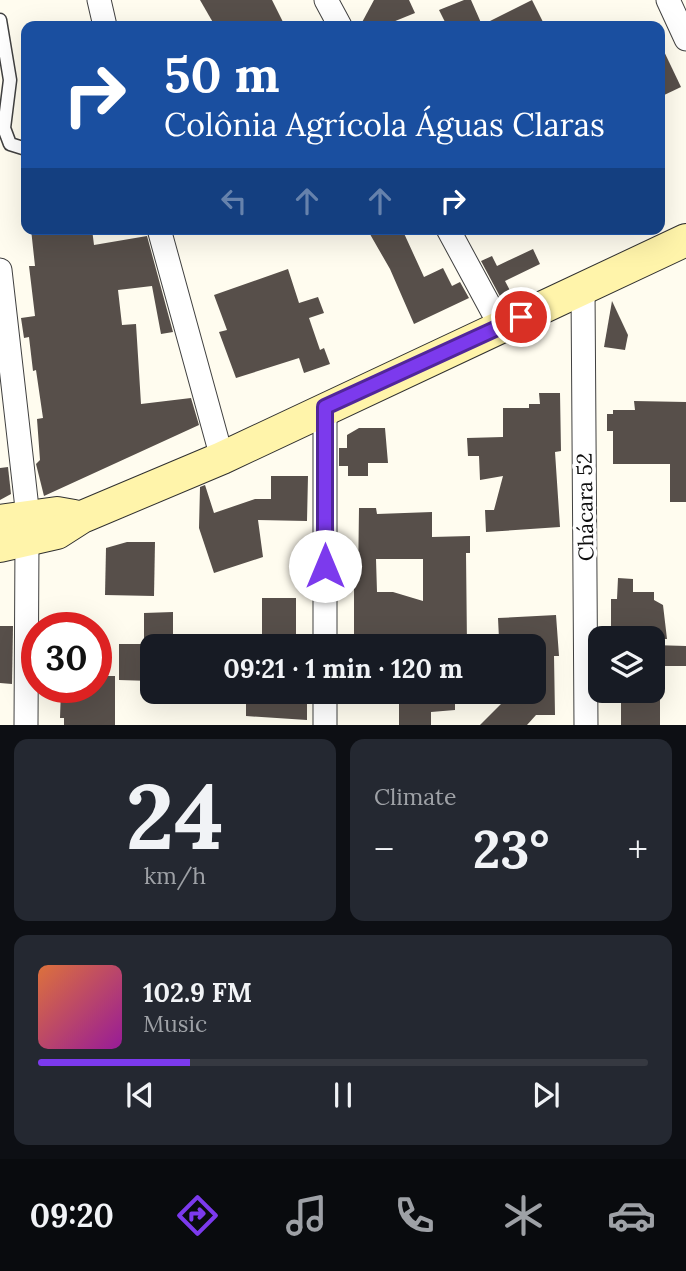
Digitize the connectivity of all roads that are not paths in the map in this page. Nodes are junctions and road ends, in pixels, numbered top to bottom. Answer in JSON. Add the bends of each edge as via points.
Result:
{"nodes":[{"id":1,"x":99,"y":0,"type":"edge"},
{"id":2,"x":326,"y":0,"type":"edge"},
{"id":3,"x":668,"y":0,"type":"edge"},
{"id":4,"x":0,"y":20,"type":"edge"},
{"id":5,"x":104,"y":21,"type":"edge"},
{"id":6,"x":337,"y":21,"type":"edge"},
{"id":7,"x":686,"y":39,"type":"edge"},
{"id":8,"x":21,"y":147,"type":"edge"},
{"id":9,"x":161,"y":235,"type":"edge"},
{"id":10,"x":450,"y":235,"type":"edge"},
{"id":11,"x":686,"y":240,"type":"edge"},
{"id":12,"x":0,"y":270,"type":"edge"},
{"id":13,"x":583,"y":289,"type":"junction"},
{"id":14,"x":500,"y":327,"type":"junction"},
{"id":15,"x":325,"y":407,"type":"junction"},
{"id":16,"x":222,"y":458,"type":"junction"},
{"id":17,"x":14,"y":531,"type":"edge"},
{"id":18,"x":325,"y":634,"type":"edge"},
{"id":19,"x":325,"y":704,"type":"edge"},
{"id":20,"x":26,"y":725,"type":"edge"},
{"id":21,"x":325,"y":725,"type":"edge"},
{"id":22,"x":586,"y":725,"type":"edge"}],
"edges":[{"from":1,"to":5,"type":"street"},
{"from":2,"to":6,"type":"street"},
{"from":3,"to":7,"type":"street"},
{"from":4,"to":8,"type":"lane","via":[[10,80],[4,128],[10,144]]},
{"from":9,"to":16,"type":"street"},
{"from":10,"to":14,"type":"street"},
{"from":11,"to":13,"type":"main road"},
{"from":12,"to":17,"type":"street"},
{"from":13,"to":14,"type":"main road"},
{"from":13,"to":22,"type":"street","name":"Chácara 52"},
{"from":14,"to":15,"type":"main road"},
{"from":15,"to":16,"type":"main road"},
{"from":15,"to":18,"type":"street"},
{"from":16,"to":17,"type":"main road","via":[[82,517],[57,513]]},
{"from":17,"to":20,"type":"street"},
{"from":19,"to":21,"type":"street"}]}
